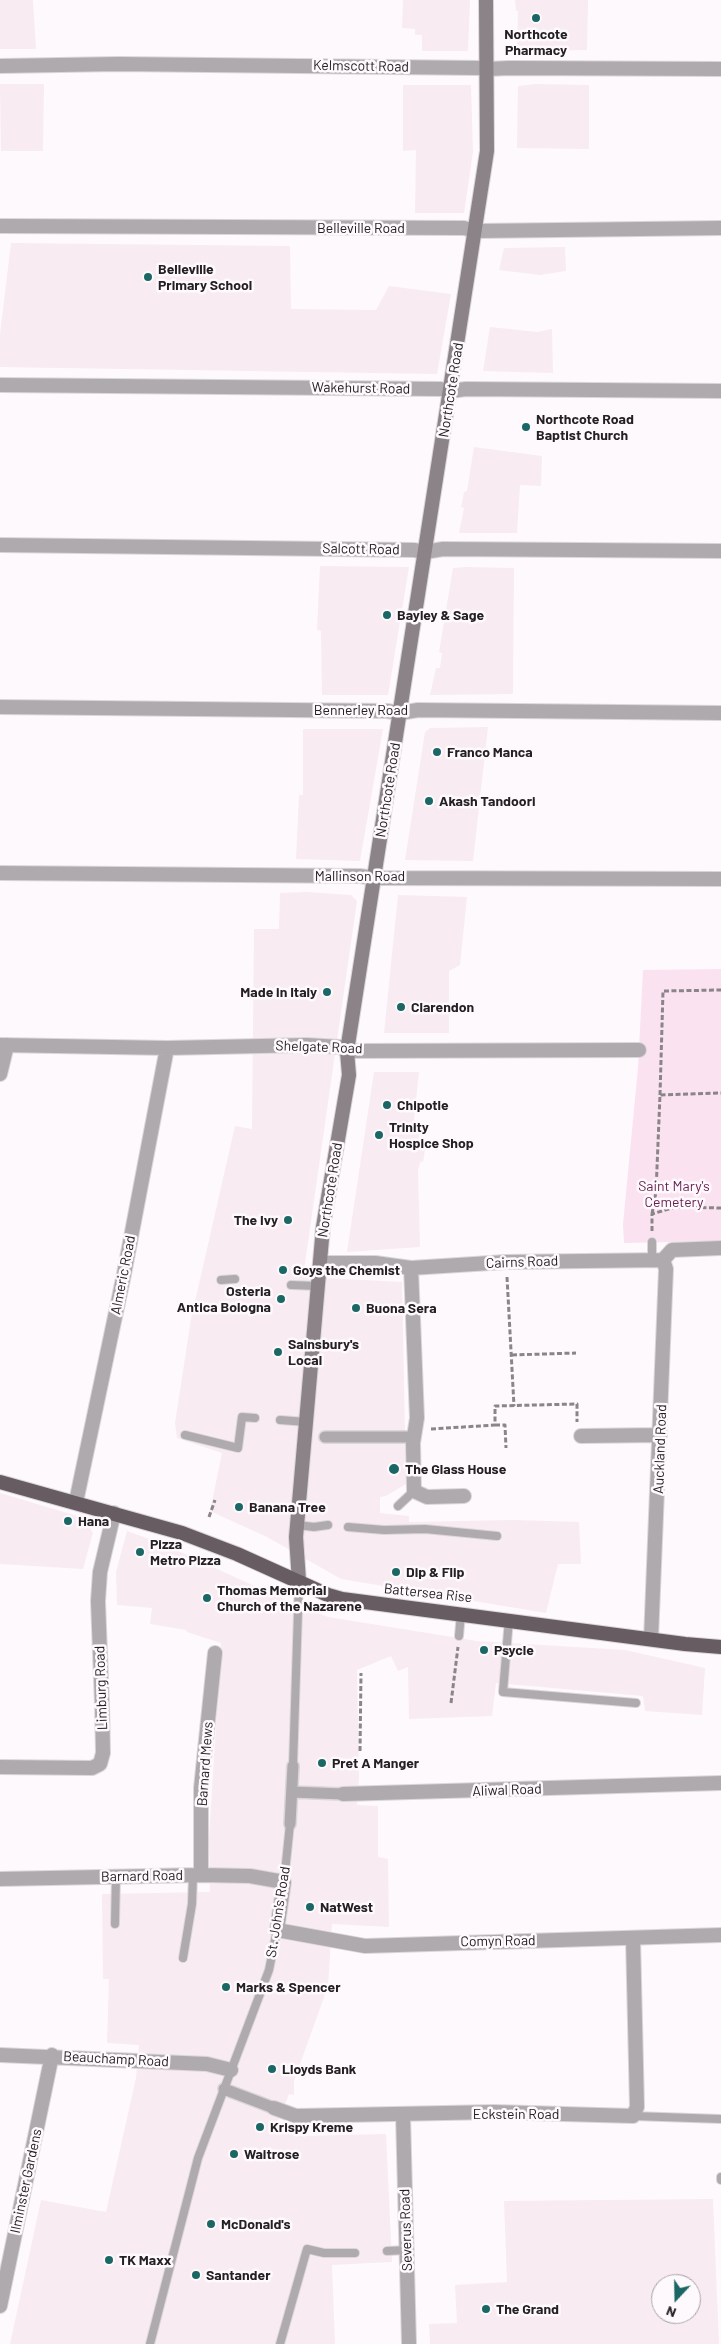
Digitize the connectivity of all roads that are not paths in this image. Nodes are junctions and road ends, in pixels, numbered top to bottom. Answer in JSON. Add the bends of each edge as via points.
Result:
{"nodes":[{"id":1,"x":486,"y":0,"type":"edge"},
{"id":2,"x":0,"y":66,"type":"edge"},
{"id":3,"x":721,"y":69,"type":"edge"},
{"id":4,"x":488,"y":70,"type":"junction"},
{"id":5,"x":0,"y":226,"type":"edge"},
{"id":6,"x":721,"y":228,"type":"edge"},
{"id":7,"x":476,"y":231,"type":"junction"},
{"id":8,"x":0,"y":385,"type":"edge"},
{"id":9,"x":451,"y":391,"type":"junction"},
{"id":10,"x":721,"y":392,"type":"edge"},
{"id":11,"x":0,"y":546,"type":"edge"},
{"id":12,"x":721,"y":551,"type":"edge"},
{"id":13,"x":425,"y":552,"type":"junction"},
{"id":14,"x":0,"y":707,"type":"edge"},
{"id":15,"x":400,"y":713,"type":"junction"},
{"id":16,"x":721,"y":713,"type":"edge"},
{"id":17,"x":0,"y":873,"type":"edge"},
{"id":18,"x":374,"y":878,"type":"junction"},
{"id":19,"x":721,"y":878,"type":"edge"},
{"id":20,"x":4,"y":1045,"type":"edge"},
{"id":21,"x":166,"y":1048,"type":"junction"},
{"id":22,"x":639,"y":1050,"type":"dead end"},
{"id":23,"x":347,"y":1051,"type":"junction"},
{"id":24,"x":0,"y":1074,"type":"edge"},
{"id":25,"x":652,"y":1242,"type":"road end"},
{"id":26,"x":721,"y":1248,"type":"edge"},
{"id":27,"x":658,"y":1260,"type":"junction"},
{"id":28,"x":320,"y":1263,"type":"junction"},
{"id":29,"x":411,"y":1268,"type":"junction"},
{"id":30,"x":235,"y":1279,"type":"dead end"},
{"id":31,"x":221,"y":1280,"type":"dead end"},
{"id":32,"x":290,"y":1285,"type":"dead end"},
{"id":33,"x":317,"y":1286,"type":"junction"},
{"id":34,"x":255,"y":1418,"type":"dead end"},
{"id":35,"x":280,"y":1420,"type":"dead end"},
{"id":36,"x":307,"y":1422,"type":"junction"},
{"id":37,"x":579,"y":1432,"type":"road end"},
{"id":38,"x":415,"y":1434,"type":"junction"},
{"id":39,"x":660,"y":1434,"type":"junction"},
{"id":40,"x":185,"y":1435,"type":"dead end"},
{"id":41,"x":325,"y":1437,"type":"dead end"},
{"id":42,"x":0,"y":1482,"type":"edge"},
{"id":43,"x":414,"y":1491,"type":"junction"},
{"id":44,"x":464,"y":1496,"type":"dead end"},
{"id":45,"x":76,"y":1502,"type":"junction"},
{"id":46,"x":398,"y":1506,"type":"dead end"},
{"id":47,"x":114,"y":1513,"type":"junction"},
{"id":48,"x":297,"y":1525,"type":"junction"},
{"id":49,"x":328,"y":1525,"type":"dead end"},
{"id":50,"x":348,"y":1527,"type":"dead end"},
{"id":51,"x":497,"y":1536,"type":"dead end"},
{"id":52,"x":299,"y":1581,"type":"junction"},
{"id":53,"x":461,"y":1613,"type":"junction"},
{"id":54,"x":509,"y":1619,"type":"junction"},
{"id":55,"x":459,"y":1636,"type":"road end"},
{"id":56,"x":651,"y":1639,"type":"junction"},
{"id":57,"x":721,"y":1647,"type":"edge"},
{"id":58,"x":215,"y":1653,"type":"dead end"},
{"id":59,"x":636,"y":1703,"type":"dead end"},
{"id":60,"x":293,"y":1766,"type":"joint"},
{"id":61,"x":0,"y":1767,"type":"edge"},
{"id":62,"x":721,"y":1783,"type":"edge"},
{"id":63,"x":292,"y":1792,"type":"junction"},
{"id":64,"x":342,"y":1794,"type":"joint"},
{"id":65,"x":290,"y":1824,"type":"joint"},
{"id":66,"x":197,"y":1875,"type":"junction"},
{"id":67,"x":116,"y":1876,"type":"junction"},
{"id":68,"x":0,"y":1879,"type":"edge"},
{"id":69,"x":284,"y":1882,"type":"junction"},
{"id":70,"x":115,"y":1924,"type":"dead end"},
{"id":71,"x":277,"y":1930,"type":"junction"},
{"id":72,"x":721,"y":1934,"type":"edge"},
{"id":73,"x":633,"y":1938,"type":"junction"},
{"id":74,"x":183,"y":1958,"type":"dead end"},
{"id":75,"x":0,"y":2055,"type":"edge"},
{"id":76,"x":52,"y":2055,"type":"junction"},
{"id":77,"x":231,"y":2070,"type":"junction"},
{"id":78,"x":224,"y":2089,"type":"junction"},
{"id":79,"x":274,"y":2108,"type":"joint"},
{"id":80,"x":403,"y":2115,"type":"junction"},
{"id":81,"x":633,"y":2116,"type":"junction"},
{"id":82,"x":721,"y":2119,"type":"edge"},
{"id":83,"x":407,"y":2250,"type":"junction"},
{"id":84,"x":386,"y":2251,"type":"dead end"},
{"id":85,"x":355,"y":2253,"type":"dead end"},
{"id":86,"x":0,"y":2306,"type":"edge"},
{"id":87,"x":150,"y":2344,"type":"edge"},
{"id":88,"x":280,"y":2344,"type":"edge"},
{"id":89,"x":409,"y":2344,"type":"edge"}],
"edges":[{"from":1,"to":4,"type":"main road","name":"Northcote Road"},
{"from":2,"to":4,"type":"street","name":"Kelmscott Road","via":[[118,64]]},
{"from":3,"to":4,"type":"street","name":"Kelmscott Road"},
{"from":4,"to":7,"type":"main road","name":"Northcote Road","via":[[487,151]]},
{"from":5,"to":7,"type":"street","name":"Belleville Road","via":[[464,228]]},
{"from":6,"to":7,"type":"street","name":"Belleville Road"},
{"from":7,"to":9,"type":"main road","name":"Northcote Road"},
{"from":8,"to":9,"type":"street","name":"Wakehurst Road"},
{"from":9,"to":10,"type":"street","name":"Wakehurst Road"},
{"from":9,"to":13,"type":"main road","name":"Northcote Road"},
{"from":11,"to":13,"type":"street","name":"Salcott Road"},
{"from":12,"to":13,"type":"street","name":"Salcott Road","via":[[444,549]]},
{"from":13,"to":15,"type":"main road","name":"Northcote Road"},
{"from":14,"to":15,"type":"street","name":"Bennerley Road"},
{"from":15,"to":16,"type":"street","name":"Bennerley Road","via":[[418,710]]},
{"from":15,"to":18,"type":"main road","name":"Northcote Road"},
{"from":17,"to":18,"type":"street","name":"Mallinson Road"},
{"from":18,"to":19,"type":"street","name":"Mallinson Road"},
{"from":18,"to":23,"type":"main road","name":"Northcote Road"},
{"from":20,"to":21,"type":"street","name":"Shelgate Road"},
{"from":20,"to":24,"type":"street"},
{"from":21,"to":23,"type":"street","name":"Shelgate Road","via":[[307,1045]]},
{"from":21,"to":45,"type":"street","name":"Almeric Road","via":[[124,1274]]},
{"from":22,"to":23,"type":"street","name":"Shelgate Road"},
{"from":23,"to":28,"type":"main road","name":"Northcote Road","via":[[349,1074]]},
{"from":25,"to":27,"type":"lane"},
{"from":26,"to":27,"type":"street","name":"Cairns Road","via":[[672,1250]]},
{"from":27,"to":29,"type":"street","name":"Cairns Road","via":[[506,1262]]},
{"from":27,"to":39,"type":"street","name":"Auckland Road","via":[[666,1269]]},
{"from":28,"to":29,"type":"street","name":"Cairns Road","via":[[375,1263]]},
{"from":28,"to":33,"type":"main road","name":"Northcote Road"},
{"from":29,"to":38,"type":"street"},
{"from":30,"to":31,"type":"lane"},
{"from":32,"to":33,"type":"lane"},
{"from":33,"to":36,"type":"main road","name":"Northcote Road"},
{"from":34,"to":40,"type":"lane","via":[[242,1417],[238,1448]]},
{"from":35,"to":36,"type":"lane"},
{"from":36,"to":48,"type":"main road","name":"Northcote Road"},
{"from":37,"to":39,"type":"street"},
{"from":38,"to":41,"type":"street"},
{"from":38,"to":43,"type":"street"},
{"from":39,"to":56,"type":"street","name":"Auckland Road"},
{"from":42,"to":45,"type":"highway","name":"Battersea Rise"},
{"from":43,"to":44,"type":"street","via":[[427,1497]]},
{"from":43,"to":46,"type":"lane"},
{"from":45,"to":47,"type":"highway","name":"Battersea Rise"},
{"from":47,"to":52,"type":"highway","name":"Battersea Rise","via":[[194,1537]]},
{"from":47,"to":61,"type":"street","name":"Limburg Road","via":[[100,1572],[98,1601],[103,1753],[100,1764],[92,1768]]},
{"from":48,"to":49,"type":"lane"},
{"from":48,"to":52,"type":"main road","name":"Northcote Road","via":[[295,1549]]},
{"from":50,"to":51,"type":"lane","via":[[384,1530],[426,1528]]},
{"from":52,"to":53,"type":"highway","name":"Battersea Rise","via":[[342,1599]]},
{"from":52,"to":60,"type":"lane","name":"St. John's Road"},
{"from":53,"to":54,"type":"highway","name":"Battersea Rise"},
{"from":53,"to":55,"type":"lane"},
{"from":54,"to":56,"type":"highway","name":"Battersea Rise"},
{"from":54,"to":59,"type":"lane","via":[[503,1692]]},
{"from":56,"to":57,"type":"highway","name":"Battersea Rise"},
{"from":58,"to":66,"type":"street","name":"Barnard Mews","via":[[201,1788]]},
{"from":60,"to":63,"type":"street","name":"St. John's Road"},
{"from":62,"to":64,"type":"street","name":"Aliwal Road"},
{"from":63,"to":64,"type":"street","name":"Aliwal Road"},
{"from":63,"to":65,"type":"street","name":"St. John's Road"},
{"from":65,"to":69,"type":"lane","name":"St. John's Road"},
{"from":66,"to":67,"type":"street","name":"Barnard Road"},
{"from":66,"to":69,"type":"street","name":"Barnard Road","via":[[250,1876]]},
{"from":66,"to":74,"type":"lane"},
{"from":67,"to":68,"type":"street","name":"Barnard Road"},
{"from":67,"to":70,"type":"lane"},
{"from":69,"to":71,"type":"street","name":"St. John's Road"},
{"from":71,"to":73,"type":"street","name":"Comyn Road","via":[[365,1946]]},
{"from":71,"to":77,"type":"lane","name":"St. John's Road","via":[[269,1970]]},
{"from":72,"to":73,"type":"street","name":"Comyn Road"},
{"from":73,"to":81,"type":"street","via":[[637,2107]]},
{"from":75,"to":76,"type":"street","name":"Beauchamp Road"},
{"from":76,"to":77,"type":"street","name":"Beauchamp Road","via":[[216,2065]]},
{"from":76,"to":86,"type":"street","name":"Ilminster Gardens"},
{"from":77,"to":78,"type":"lane","name":"St. John's Road"},
{"from":78,"to":79,"type":"street","name":"Eckstein Road"},
{"from":78,"to":87,"type":"lane","name":"St. John's Road","via":[[198,2158]]},
{"from":79,"to":80,"type":"street","name":"Eckstein Road","via":[[296,2116]]},
{"from":80,"to":81,"type":"street","name":"Eckstein Road","via":[[494,2112]]},
{"from":80,"to":83,"type":"street","name":"Severus Road"},
{"from":81,"to":82,"type":"lane"},
{"from":83,"to":84,"type":"lane"},
{"from":83,"to":89,"type":"street","name":"Severus Road"},
{"from":85,"to":88,"type":"lane","via":[[324,2253],[307,2249]]}]}
